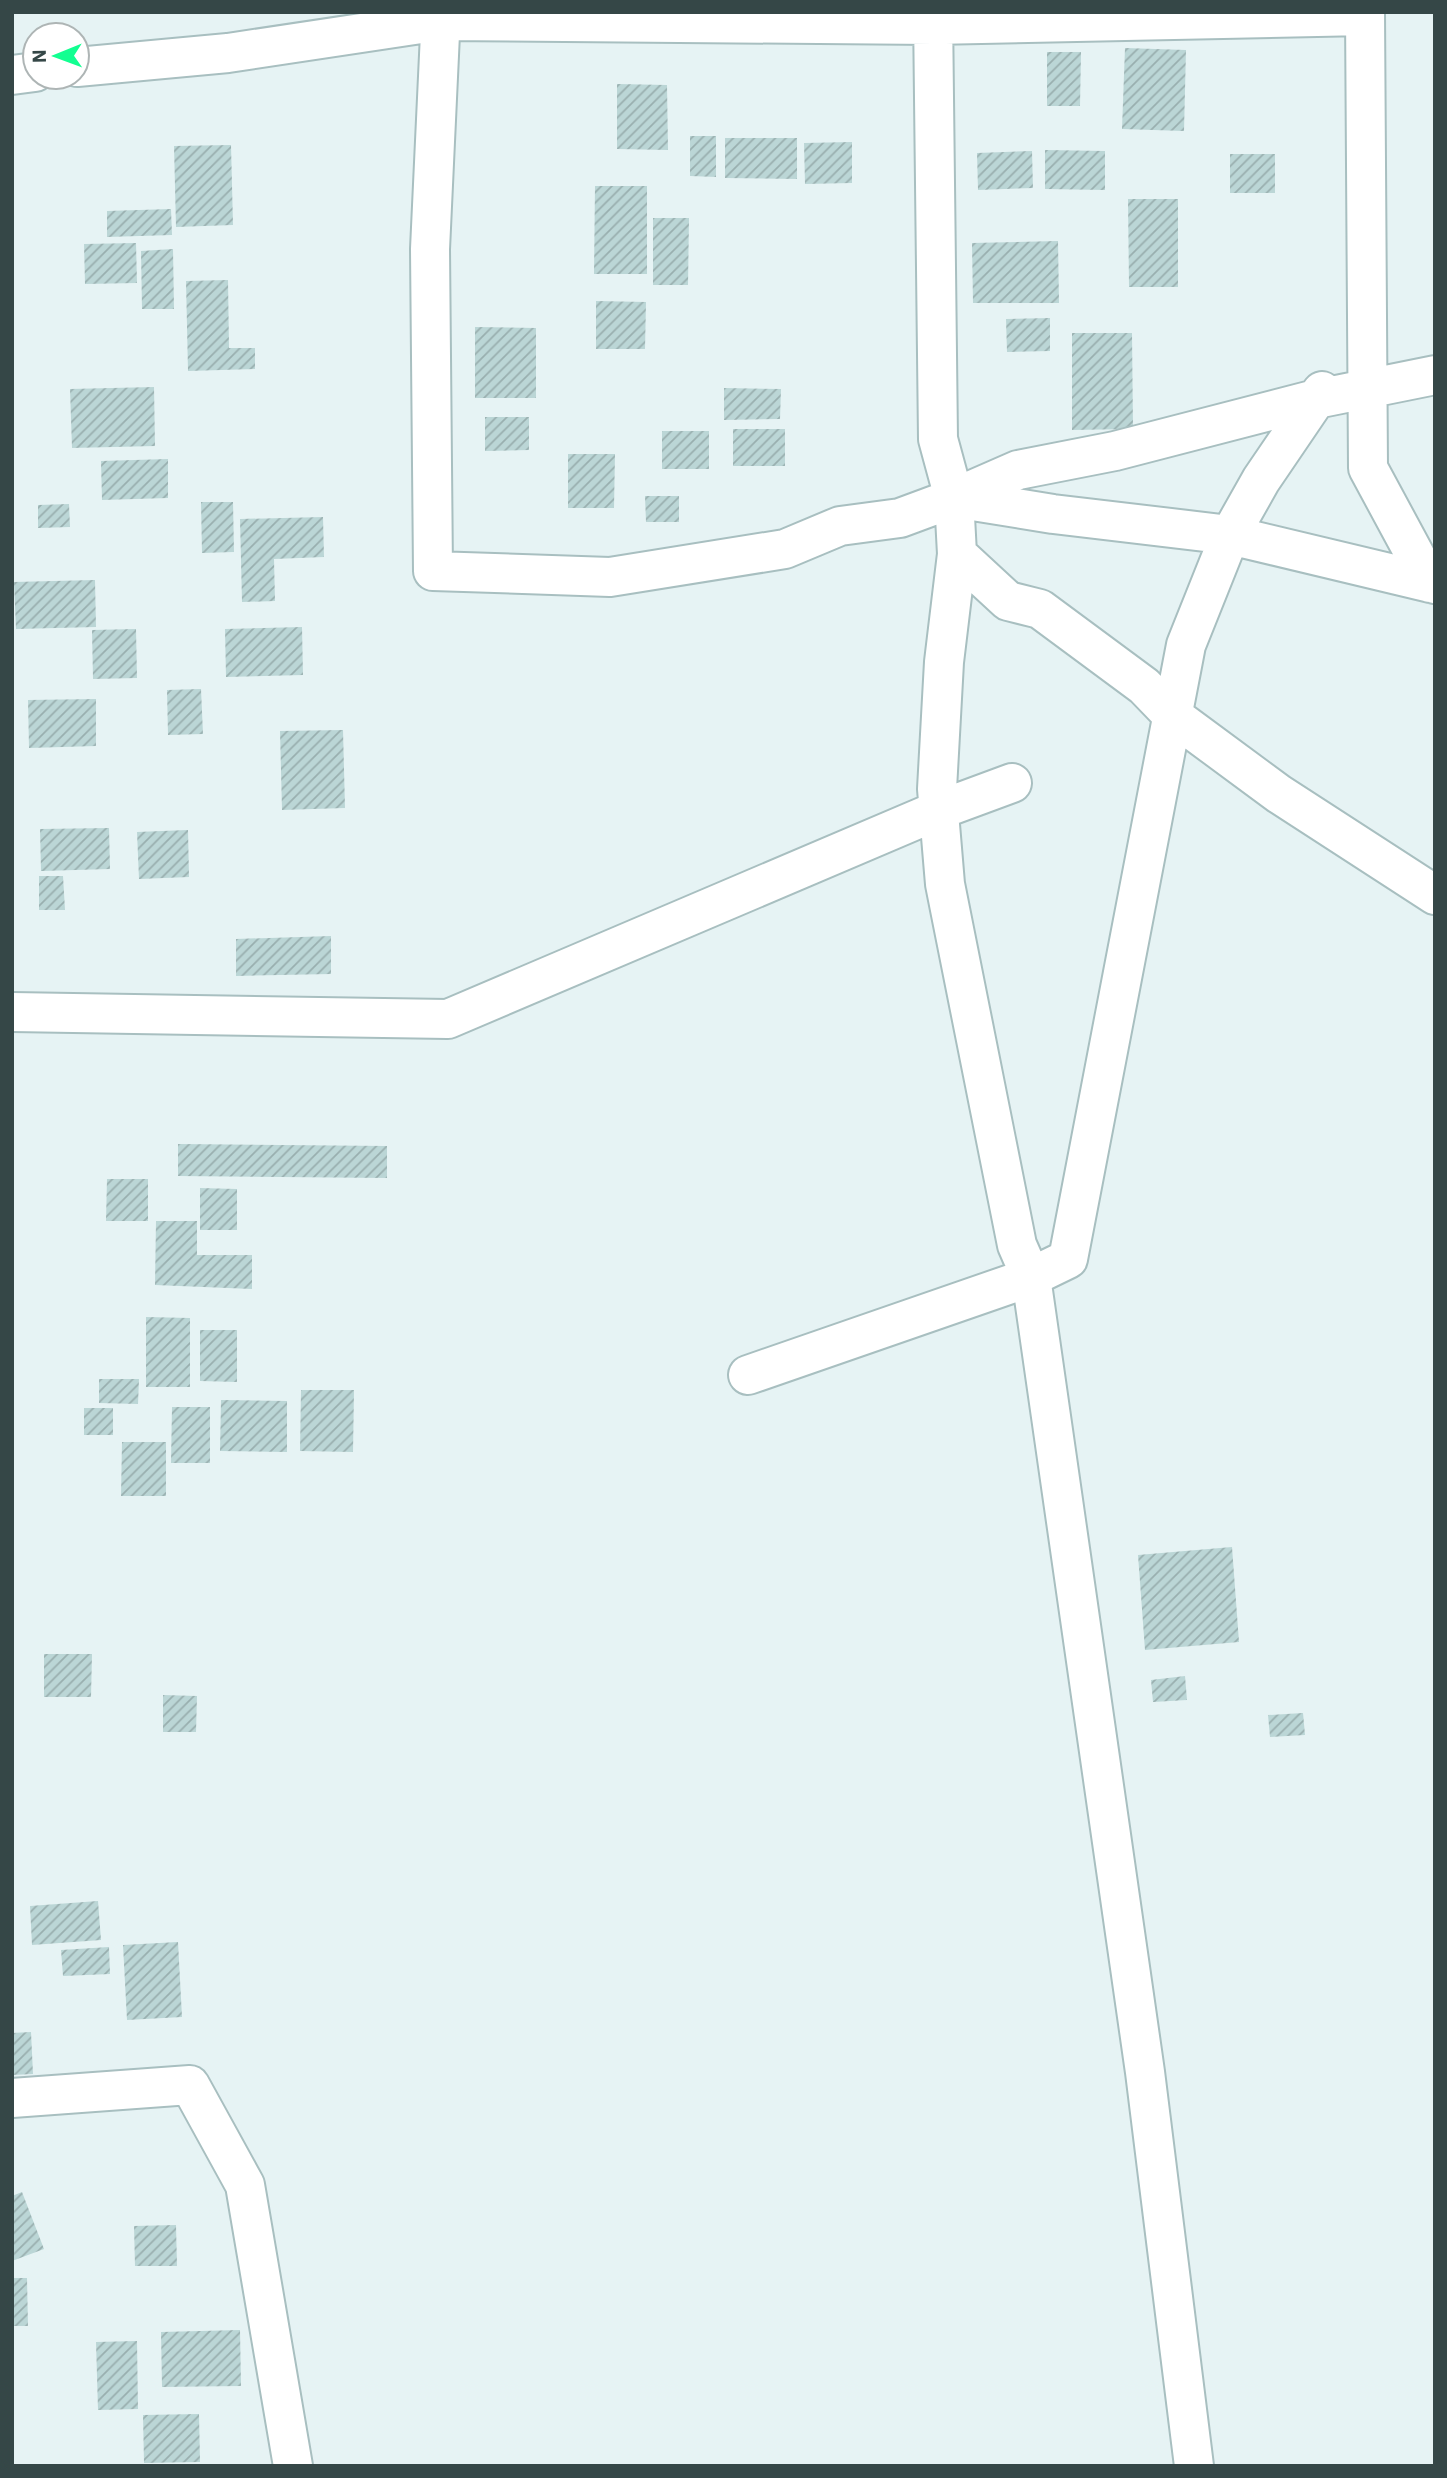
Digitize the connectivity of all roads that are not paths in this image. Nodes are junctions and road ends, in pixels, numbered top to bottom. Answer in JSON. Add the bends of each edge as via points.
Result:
{"nodes":[{"id":1,"x":1364,"y":14,"type":"edge"},
{"id":2,"x":441,"y":17,"type":"edge"},
{"id":3,"x":933,"y":19,"type":"edge"},
{"id":4,"x":91,"y":66,"type":"edge"},
{"id":5,"x":1367,"y":310,"type":"junction"},
{"id":6,"x":1435,"y":369,"type":"edge"},
{"id":7,"x":1435,"y":375,"type":"edge"},
{"id":8,"x":1368,"y":387,"type":"junction"},
{"id":9,"x":1315,"y":399,"type":"junction"},
{"id":10,"x":954,"y":498,"type":"junction"},
{"id":11,"x":1230,"y":536,"type":"junction"},
{"id":12,"x":957,"y":554,"type":"junction"},
{"id":13,"x":1432,"y":583,"type":"edge"},
{"id":14,"x":1172,"y":715,"type":"junction"},
{"id":15,"x":1012,"y":783,"type":"dead end"},
{"id":16,"x":939,"y":810,"type":"junction"},
{"id":17,"x":1435,"y":895,"type":"edge"},
{"id":18,"x":12,"y":1012,"type":"edge"},
{"id":19,"x":1031,"y":1277,"type":"junction"},
{"id":20,"x":748,"y":1376,"type":"dead end"},
{"id":21,"x":12,"y":2098,"type":"edge"},
{"id":22,"x":293,"y":2466,"type":"edge"},
{"id":23,"x":1194,"y":2466,"type":"edge"}],
"edges":[{"from":1,"to":3,"type":"street"},
{"from":1,"to":5,"type":"street"},
{"from":2,"to":3,"type":"street"},
{"from":2,"to":4,"type":"street","via":[[228,53]]},
{"from":2,"to":10,"type":"street","via":[[430,249],[433,571],[610,577],[785,549],[840,526],[900,518]]},
{"from":3,"to":10,"type":"street","via":[[938,439]]},
{"from":5,"to":6,"type":"street","via":[[1403,365]]},
{"from":5,"to":8,"type":"street"},
{"from":5,"to":9,"type":"street","via":[[1351,352]]},
{"from":7,"to":8,"type":"street"},
{"from":8,"to":9,"type":"street"},
{"from":8,"to":13,"type":"street","via":[[1368,468]]},
{"from":9,"to":10,"type":"street","via":[[1115,451],[1018,470]]},
{"from":9,"to":11,"type":"street"},
{"from":10,"to":11,"type":"street"},
{"from":10,"to":12,"type":"street"},
{"from":11,"to":13,"type":"street"},
{"from":11,"to":14,"type":"street","via":[[1186,645]]},
{"from":12,"to":14,"type":"street","via":[[1009,601],[1040,609],[1144,686]]},
{"from":12,"to":16,"type":"street","via":[[944,662]]},
{"from":14,"to":17,"type":"street","via":[[1279,794]]},
{"from":14,"to":19,"type":"street","via":[[1068,1259]]},
{"from":15,"to":16,"type":"street"},
{"from":16,"to":18,"type":"street","via":[[448,1019]]},
{"from":16,"to":19,"type":"street","via":[[947,897],[1017,1245]]},
{"from":19,"to":20,"type":"street"},
{"from":19,"to":23,"type":"street","via":[[1145,2072]]},
{"from":21,"to":22,"type":"street","via":[[190,2085],[245,2185]]}]}
